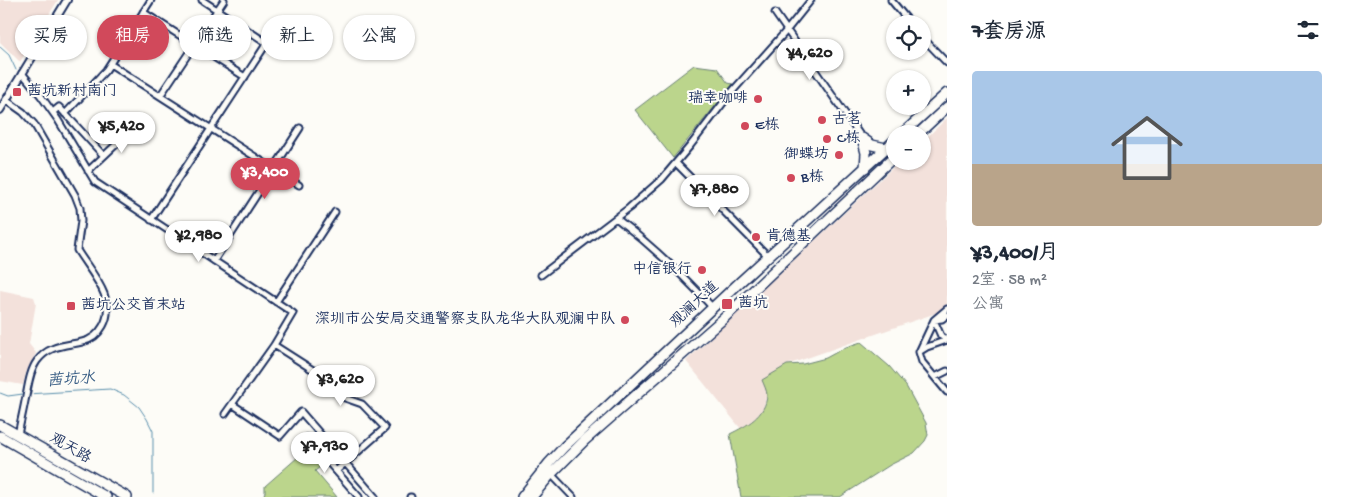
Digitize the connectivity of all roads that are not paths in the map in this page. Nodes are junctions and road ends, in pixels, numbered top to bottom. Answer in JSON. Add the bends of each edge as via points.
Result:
{"nodes":[{"id":1,"x":67,"y":0,"type":"edge"},
{"id":2,"x":151,"y":0,"type":"edge"},
{"id":3,"x":202,"y":0,"type":"edge"},
{"id":4,"x":224,"y":0,"type":"edge"},
{"id":5,"x":811,"y":0,"type":"edge"},
{"id":6,"x":891,"y":0,"type":"edge"},
{"id":7,"x":217,"y":10,"type":"junction"},
{"id":8,"x":144,"y":12,"type":"junction"},
{"id":9,"x":775,"y":12,"type":"dead end"},
{"id":10,"x":214,"y":15,"type":"edge"},
{"id":11,"x":903,"y":15,"type":"edge"},
{"id":12,"x":787,"y":30,"type":"junction"},
{"id":13,"x":179,"y":34,"type":"edge"},
{"id":14,"x":931,"y":46,"type":"edge"},
{"id":15,"x":184,"y":60,"type":"edge"},
{"id":16,"x":219,"y":60,"type":"edge"},
{"id":17,"x":947,"y":63,"type":"edge"},
{"id":18,"x":110,"y":64,"type":"junction"},
{"id":19,"x":22,"y":73,"type":"junction"},
{"id":20,"x":245,"y":77,"type":"junction"},
{"id":21,"x":947,"y":93,"type":"edge"},
{"id":22,"x":160,"y":96,"type":"junction"},
{"id":23,"x":6,"y":100,"type":"junction"},
{"id":24,"x":947,"y":107,"type":"edge"},
{"id":25,"x":0,"y":110,"type":"edge"},
{"id":26,"x":53,"y":112,"type":"junction"},
{"id":27,"x":65,"y":114,"type":"junction"},
{"id":28,"x":141,"y":121,"type":"dead end"},
{"id":29,"x":912,"y":125,"type":"edge"},
{"id":30,"x":928,"y":125,"type":"edge"},
{"id":31,"x":300,"y":128,"type":"dead end"},
{"id":32,"x":211,"y":129,"type":"junction"},
{"id":33,"x":862,"y":138,"type":"junction"},
{"id":34,"x":886,"y":148,"type":"joint"},
{"id":35,"x":104,"y":156,"type":"junction"},
{"id":36,"x":676,"y":163,"type":"junction"},
{"id":37,"x":886,"y":165,"type":"edge"},
{"id":38,"x":864,"y":168,"type":"junction"},
{"id":39,"x":274,"y":169,"type":"junction"},
{"id":40,"x":88,"y":172,"type":"junction"},
{"id":41,"x":299,"y":185,"type":"dead end"},
{"id":42,"x":335,"y":212,"type":"dead end"},
{"id":43,"x":616,"y":218,"type":"junction"},
{"id":44,"x":152,"y":220,"type":"junction"},
{"id":45,"x":768,"y":256,"type":"junction"},
{"id":46,"x":214,"y":261,"type":"junction"},
{"id":47,"x":541,"y":275,"type":"dead end"},
{"id":48,"x":276,"y":302,"type":"junction"},
{"id":49,"x":713,"y":308,"type":"junction"},
{"id":50,"x":947,"y":309,"type":"edge"},
{"id":51,"x":947,"y":315,"type":"edge"},
{"id":52,"x":934,"y":320,"type":"junction"},
{"id":53,"x":947,"y":340,"type":"edge"},
{"id":54,"x":274,"y":345,"type":"junction"},
{"id":55,"x":919,"y":352,"type":"junction"},
{"id":56,"x":947,"y":371,"type":"edge"},
{"id":57,"x":935,"y":377,"type":"junction"},
{"id":58,"x":947,"y":392,"type":"edge"},
{"id":59,"x":232,"y":404,"type":"junction"},
{"id":60,"x":225,"y":414,"type":"dead end"},
{"id":61,"x":0,"y":425,"type":"edge"},
{"id":62,"x":18,"y":435,"type":"junction"},
{"id":63,"x":0,"y":436,"type":"edge"},
{"id":64,"x":307,"y":438,"type":"dead end"},
{"id":65,"x":345,"y":463,"type":"junction"},
{"id":66,"x":336,"y":471,"type":"junction"},
{"id":67,"x":552,"y":474,"type":"junction"},
{"id":68,"x":106,"y":497,"type":"edge"},
{"id":69,"x":127,"y":497,"type":"edge"},
{"id":70,"x":358,"y":497,"type":"edge"},
{"id":71,"x":375,"y":497,"type":"edge"},
{"id":72,"x":522,"y":497,"type":"edge"},
{"id":73,"x":532,"y":497,"type":"edge"},
{"id":74,"x":573,"y":497,"type":"edge"}],
"edges":[{"from":1,"to":19,"type":"street"},
{"from":2,"to":8,"type":"street"},
{"from":3,"to":7,"type":"street"},
{"from":4,"to":7,"type":"street"},
{"from":5,"to":12,"type":"street"},
{"from":6,"to":11,"type":"street"},
{"from":7,"to":10,"type":"street"},
{"from":7,"to":20,"type":"street","via":[[267,43]]},
{"from":8,"to":13,"type":"street"},
{"from":8,"to":18,"type":"street"},
{"from":9,"to":12,"type":"street"},
{"from":12,"to":33,"type":"street"},
{"from":12,"to":36,"type":"street","via":[[730,94]]},
{"from":14,"to":17,"type":"street"},
{"from":15,"to":22,"type":"street"},
{"from":16,"to":20,"type":"street"},
{"from":18,"to":22,"type":"street"},
{"from":18,"to":27,"type":"street"},
{"from":19,"to":23,"type":"street"},
{"from":19,"to":26,"type":"street"},
{"from":20,"to":32,"type":"street"},
{"from":21,"to":29,"type":"main road"},
{"from":22,"to":32,"type":"street"},
{"from":23,"to":25,"type":"street"},
{"from":23,"to":62,"type":"street","via":[[34,124],[76,195],[81,221],[77,250],[104,292],[107,305],[106,317],[96,335],[49,350],[35,364]]},
{"from":24,"to":30,"type":"main road"},
{"from":26,"to":27,"type":"street","via":[[58,107]]},
{"from":26,"to":40,"type":"street"},
{"from":27,"to":35,"type":"street"},
{"from":28,"to":35,"type":"street"},
{"from":31,"to":39,"type":"street"},
{"from":32,"to":39,"type":"street"},
{"from":32,"to":44,"type":"street"},
{"from":33,"to":34,"type":"main road","via":[[872,145]]},
{"from":33,"to":38,"type":"main road","via":[[866,153]]},
{"from":34,"to":38,"type":"main road","name":"观澜大道"},
{"from":35,"to":40,"type":"street"},
{"from":36,"to":43,"type":"street"},
{"from":36,"to":45,"type":"street"},
{"from":37,"to":67,"type":"main road","name":"观澜大道","via":[[723,319],[585,440]]},
{"from":38,"to":45,"type":"main road","name":"观澜大道"},
{"from":39,"to":41,"type":"street"},
{"from":39,"to":46,"type":"street"},
{"from":40,"to":44,"type":"street","via":[[95,182]]},
{"from":42,"to":48,"type":"street"},
{"from":43,"to":47,"type":"street"},
{"from":43,"to":49,"type":"street","via":[[657,252]]},
{"from":44,"to":46,"type":"street"},
{"from":45,"to":49,"type":"main road","name":"观澜大道"},
{"from":46,"to":48,"type":"street"},
{"from":48,"to":54,"type":"street","via":[[293,313]]},
{"from":49,"to":72,"type":"main road","name":"观澜大道","via":[[564,446]]},
{"from":50,"to":52,"type":"street"},
{"from":51,"to":52,"type":"street"},
{"from":52,"to":53,"type":"street","via":[[941,336]]},
{"from":52,"to":55,"type":"street"},
{"from":53,"to":55,"type":"street"},
{"from":54,"to":59,"type":"street"},
{"from":54,"to":65,"type":"street","via":[[324,377],[346,398],[362,404],[385,428]]},
{"from":55,"to":57,"type":"street","via":[[922,362]]},
{"from":56,"to":57,"type":"street"},
{"from":57,"to":58,"type":"street"},
{"from":59,"to":60,"type":"street"},
{"from":59,"to":65,"type":"street","via":[[280,436],[301,412]]},
{"from":61,"to":62,"type":"main road","name":"观天路"},
{"from":62,"to":69,"type":"main road","name":"观天路"},
{"from":63,"to":68,"type":"main road","name":"观天路"},
{"from":64,"to":66,"type":"street"},
{"from":65,"to":66,"type":"street"},
{"from":65,"to":71,"type":"street"},
{"from":66,"to":70,"type":"street"},
{"from":67,"to":73,"type":"main road","name":"观澜大道"},
{"from":67,"to":74,"type":"street"}]}
